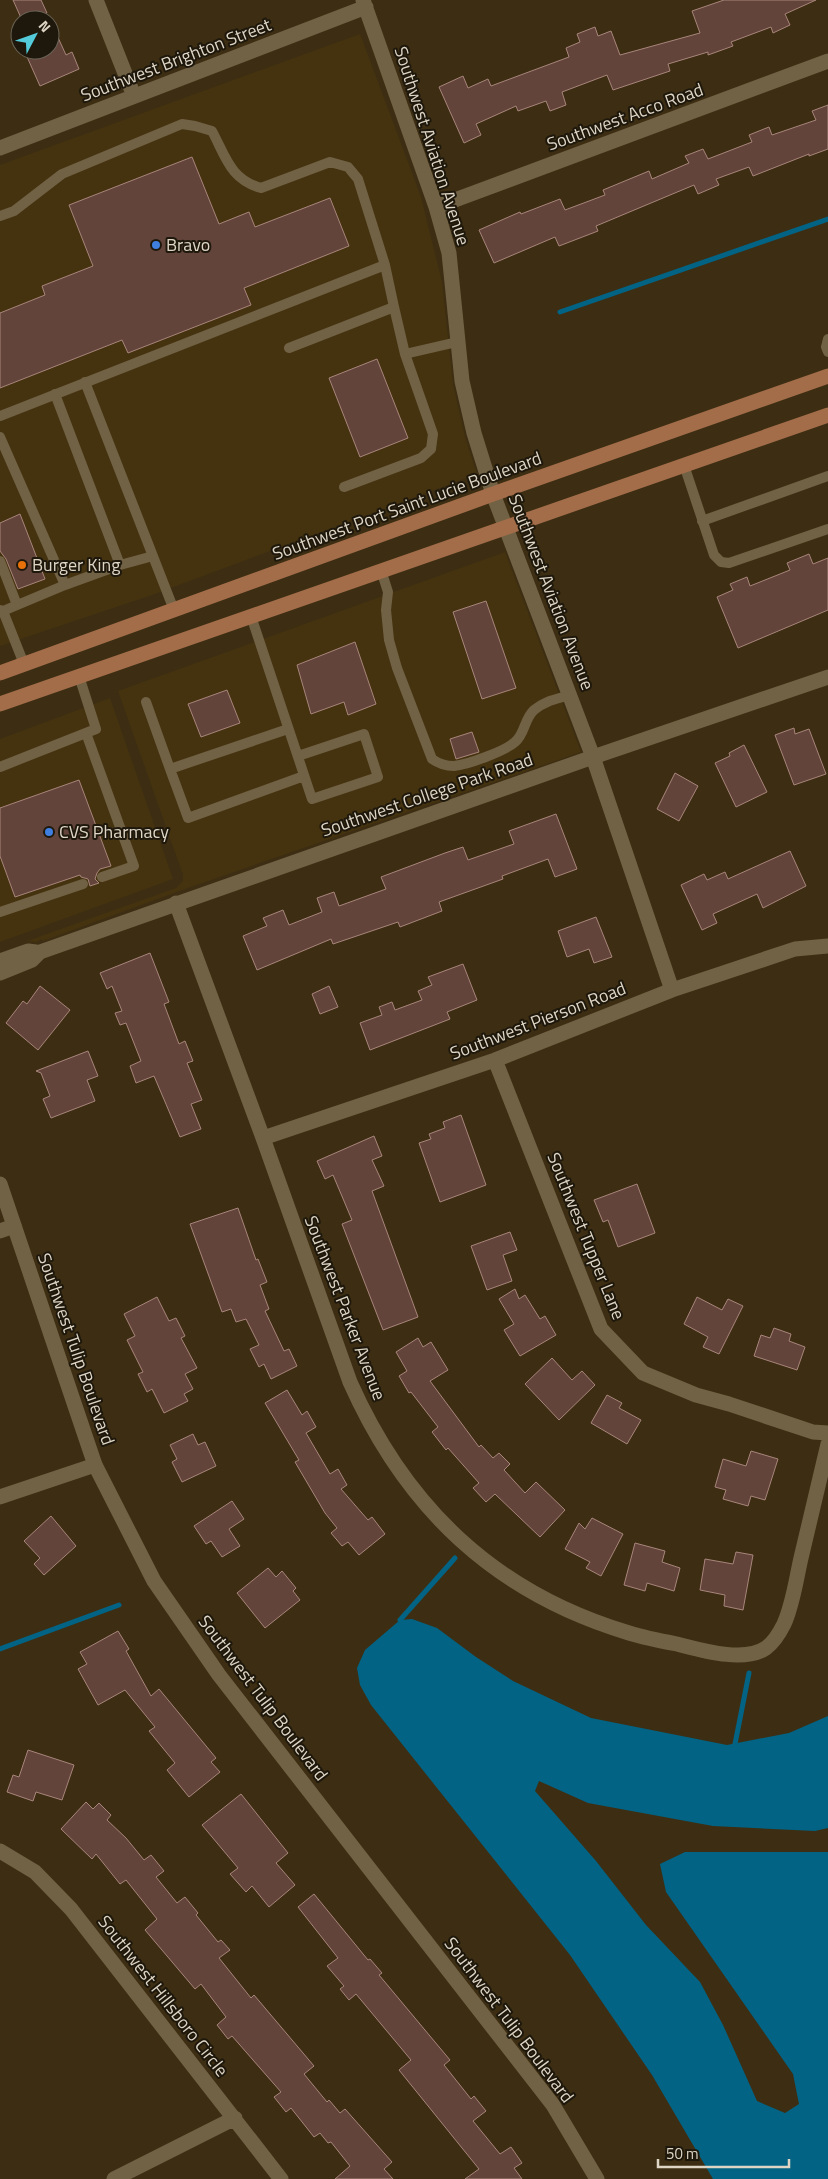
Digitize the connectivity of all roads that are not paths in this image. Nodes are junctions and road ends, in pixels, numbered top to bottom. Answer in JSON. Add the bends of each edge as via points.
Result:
{"nodes":[{"id":1,"x":96,"y":0,"type":"edge"},
{"id":2,"x":364,"y":3,"type":"edge"},
{"id":3,"x":828,"y":61,"type":"edge"},
{"id":4,"x":134,"y":96,"type":"junction"},
{"id":5,"x":0,"y":148,"type":"edge"},
{"id":6,"x":436,"y":207,"type":"junction"},
{"id":7,"x":0,"y":216,"type":"edge"},
{"id":8,"x":385,"y":265,"type":"junction"},
{"id":9,"x":394,"y":307,"type":"junction"},
{"id":10,"x":828,"y":339,"type":"edge"},
{"id":11,"x":458,"y":342,"type":"junction"},
{"id":12,"x":289,"y":348,"type":"dead end"},
{"id":13,"x":828,"y":352,"type":"edge"},
{"id":14,"x":404,"y":354,"type":"junction"},
{"id":15,"x":828,"y":376,"type":"edge"},
{"id":16,"x":85,"y":382,"type":"junction"},
{"id":17,"x":55,"y":394,"type":"junction"},
{"id":18,"x":828,"y":415,"type":"edge"},
{"id":19,"x":0,"y":416,"type":"edge"},
{"id":20,"x":0,"y":437,"type":"edge"},
{"id":21,"x":684,"y":465,"type":"junction"},
{"id":22,"x":828,"y":476,"type":"edge"},
{"id":23,"x":344,"y":487,"type":"dead end"},
{"id":24,"x":493,"y":494,"type":"junction"},
{"id":25,"x":702,"y":521,"type":"junction"},
{"id":26,"x":506,"y":526,"type":"junction"},
{"id":27,"x":828,"y":529,"type":"edge"},
{"id":28,"x":153,"y":556,"type":"junction"},
{"id":29,"x":0,"y":561,"type":"edge"},
{"id":30,"x":120,"y":565,"type":"junction"},
{"id":31,"x":381,"y":570,"type":"junction"},
{"id":32,"x":65,"y":585,"type":"junction"},
{"id":33,"x":16,"y":605,"type":"junction"},
{"id":34,"x":1,"y":610,"type":"edge"},
{"id":35,"x":174,"y":610,"type":"junction"},
{"id":36,"x":251,"y":616,"type":"junction"},
{"id":37,"x":24,"y":664,"type":"junction"},
{"id":38,"x":0,"y":673,"type":"edge"},
{"id":39,"x":79,"y":676,"type":"junction"},
{"id":40,"x":828,"y":677,"type":"edge"},
{"id":41,"x":570,"y":695,"type":"junction"},
{"id":42,"x":146,"y":702,"type":"dead end"},
{"id":43,"x":0,"y":704,"type":"edge"},
{"id":44,"x":288,"y":728,"type":"junction"},
{"id":45,"x":86,"y":734,"type":"junction"},
{"id":46,"x":298,"y":756,"type":"junction"},
{"id":47,"x":593,"y":757,"type":"junction"},
{"id":48,"x":0,"y":767,"type":"edge"},
{"id":49,"x":170,"y":769,"type":"junction"},
{"id":50,"x":304,"y":776,"type":"junction"},
{"id":51,"x":102,"y":877,"type":"dead end"},
{"id":52,"x":83,"y":884,"type":"dead end"},
{"id":53,"x":176,"y":903,"type":"junction"},
{"id":54,"x":0,"y":912,"type":"edge"},
{"id":55,"x":828,"y":946,"type":"edge"},
{"id":56,"x":40,"y":952,"type":"junction"},
{"id":57,"x":0,"y":961,"type":"edge"},
{"id":58,"x":0,"y":973,"type":"edge"},
{"id":59,"x":672,"y":990,"type":"junction"},
{"id":60,"x":495,"y":1060,"type":"junction"},
{"id":61,"x":263,"y":1138,"type":"junction"},
{"id":62,"x":0,"y":1184,"type":"edge"},
{"id":63,"x":7,"y":1228,"type":"edge"},
{"id":64,"x":828,"y":1433,"type":"edge"},
{"id":65,"x":828,"y":1444,"type":"edge"},
{"id":66,"x":95,"y":1465,"type":"junction"},
{"id":67,"x":0,"y":1497,"type":"edge"},
{"id":68,"x":0,"y":1852,"type":"edge"},
{"id":69,"x":235,"y":2118,"type":"junction"},
{"id":70,"x":114,"y":2179,"type":"edge"},
{"id":71,"x":281,"y":2179,"type":"edge"},
{"id":72,"x":597,"y":2179,"type":"edge"}],
"edges":[{"from":1,"to":4,"type":"street"},
{"from":2,"to":4,"type":"street","name":"Southwest Brighton Street"},
{"from":2,"to":6,"type":"street","name":"Southwest Aviation Avenue"},
{"from":3,"to":6,"type":"street","name":"Southwest Acco Road"},
{"from":4,"to":5,"type":"street","name":"Southwest Brighton Street"},
{"from":6,"to":11,"type":"street","name":"Southwest Aviation Avenue","via":[[449,253]]},
{"from":7,"to":8,"type":"lane","via":[[14,211],[62,174],[182,124],[212,131],[234,174],[262,188],[330,162],[348,167],[358,179]]},
{"from":8,"to":9,"type":"lane"},
{"from":8,"to":16,"type":"lane"},
{"from":9,"to":12,"type":"lane"},
{"from":9,"to":14,"type":"lane"},
{"from":10,"to":13,"type":"lane"},
{"from":11,"to":14,"type":"lane"},
{"from":11,"to":24,"type":"street","name":"Southwest Aviation Avenue","via":[[462,381]]},
{"from":14,"to":23,"type":"lane","via":[[433,434],[431,449],[421,458]]},
{"from":15,"to":24,"type":"main road","name":"Southwest Port Saint Lucie Boulevard"},
{"from":16,"to":17,"type":"lane"},
{"from":16,"to":28,"type":"lane"},
{"from":17,"to":19,"type":"lane"},
{"from":17,"to":30,"type":"lane"},
{"from":18,"to":21,"type":"main road"},
{"from":20,"to":32,"type":"lane"},
{"from":21,"to":25,"type":"lane"},
{"from":21,"to":26,"type":"main road"},
{"from":22,"to":25,"type":"lane"},
{"from":24,"to":26,"type":"street","name":"Southwest Aviation Avenue"},
{"from":24,"to":35,"type":"main road","name":"Southwest Port Saint Lucie Boulevard"},
{"from":25,"to":27,"type":"lane","via":[[714,555],[721,562],[729,563]]},
{"from":26,"to":31,"type":"main road"},
{"from":26,"to":41,"type":"street","name":"Southwest Aviation Avenue"},
{"from":28,"to":30,"type":"lane"},
{"from":28,"to":35,"type":"lane"},
{"from":29,"to":33,"type":"lane"},
{"from":30,"to":32,"type":"lane"},
{"from":31,"to":36,"type":"main road"},
{"from":31,"to":41,"type":"lane","via":[[388,592],[389,640],[397,668],[432,759],[441,765],[456,766],[514,743],[533,711],[545,702]]},
{"from":32,"to":33,"type":"lane"},
{"from":33,"to":34,"type":"lane"},
{"from":34,"to":37,"type":"lane"},
{"from":35,"to":37,"type":"main road","name":"Southwest Port Saint Lucie Boulevard"},
{"from":36,"to":39,"type":"main road"},
{"from":36,"to":44,"type":"lane"},
{"from":37,"to":38,"type":"main road","name":"Southwest Port Saint Lucie Boulevard"},
{"from":39,"to":43,"type":"main road"},
{"from":39,"to":45,"type":"lane","via":[[96,729]]},
{"from":40,"to":47,"type":"street","name":"Southwest College Park Road"},
{"from":41,"to":47,"type":"street","name":"Southwest Aviation Avenue"},
{"from":42,"to":49,"type":"lane"},
{"from":44,"to":46,"type":"lane"},
{"from":44,"to":49,"type":"lane"},
{"from":45,"to":48,"type":"lane"},
{"from":45,"to":51,"type":"lane","via":[[134,866]]},
{"from":46,"to":50,"type":"lane"},
{"from":46,"to":50,"type":"lane","via":[[364,734],[378,777],[312,799]]},
{"from":47,"to":53,"type":"street","name":"Southwest College Park Road"},
{"from":47,"to":59,"type":"street","name":"Southwest Aviation Avenue"},
{"from":49,"to":50,"type":"lane","via":[[188,818]]},
{"from":52,"to":54,"type":"lane"},
{"from":53,"to":56,"type":"street","name":"Southwest College Park Road"},
{"from":53,"to":61,"type":"street","name":"Southwest Parker Avenue"},
{"from":55,"to":59,"type":"street","name":"Southwest Pierson Road","via":[[795,948]]},
{"from":56,"to":57,"type":"street","name":"Southwest College Park Road","via":[[28,951]]},
{"from":56,"to":58,"type":"street","name":"Southwest College Park Road","via":[[32,960]]},
{"from":59,"to":60,"type":"street","name":"Southwest Pierson Road"},
{"from":60,"to":61,"type":"street","name":"Southwest Pierson Road"},
{"from":60,"to":64,"type":"street","name":"Southwest Tupper Lane","via":[[601,1329],[643,1373],[696,1395],[813,1432]]},
{"from":61,"to":65,"type":"street","name":"Southwest Parker Avenue","via":[[350,1382],[390,1460],[425,1504],[467,1546],[493,1567],[551,1603],[630,1634],[701,1650],[734,1655],[766,1648],[784,1624],[790,1606]]},
{"from":62,"to":63,"type":"street","name":"Southwest Tulip Boulevard"},
{"from":63,"to":66,"type":"street","name":"Southwest Tulip Boulevard"},
{"from":66,"to":67,"type":"street"},
{"from":66,"to":72,"type":"street","name":"Southwest Tulip Boulevard","via":[[154,1581],[219,1675],[553,2105]]},
{"from":68,"to":69,"type":"street","name":"Southwest Hillsboro Circle","via":[[36,1872],[72,1909]]},
{"from":69,"to":70,"type":"street"},
{"from":69,"to":71,"type":"street","name":"Southwest Hillsboro Circle"}]}
